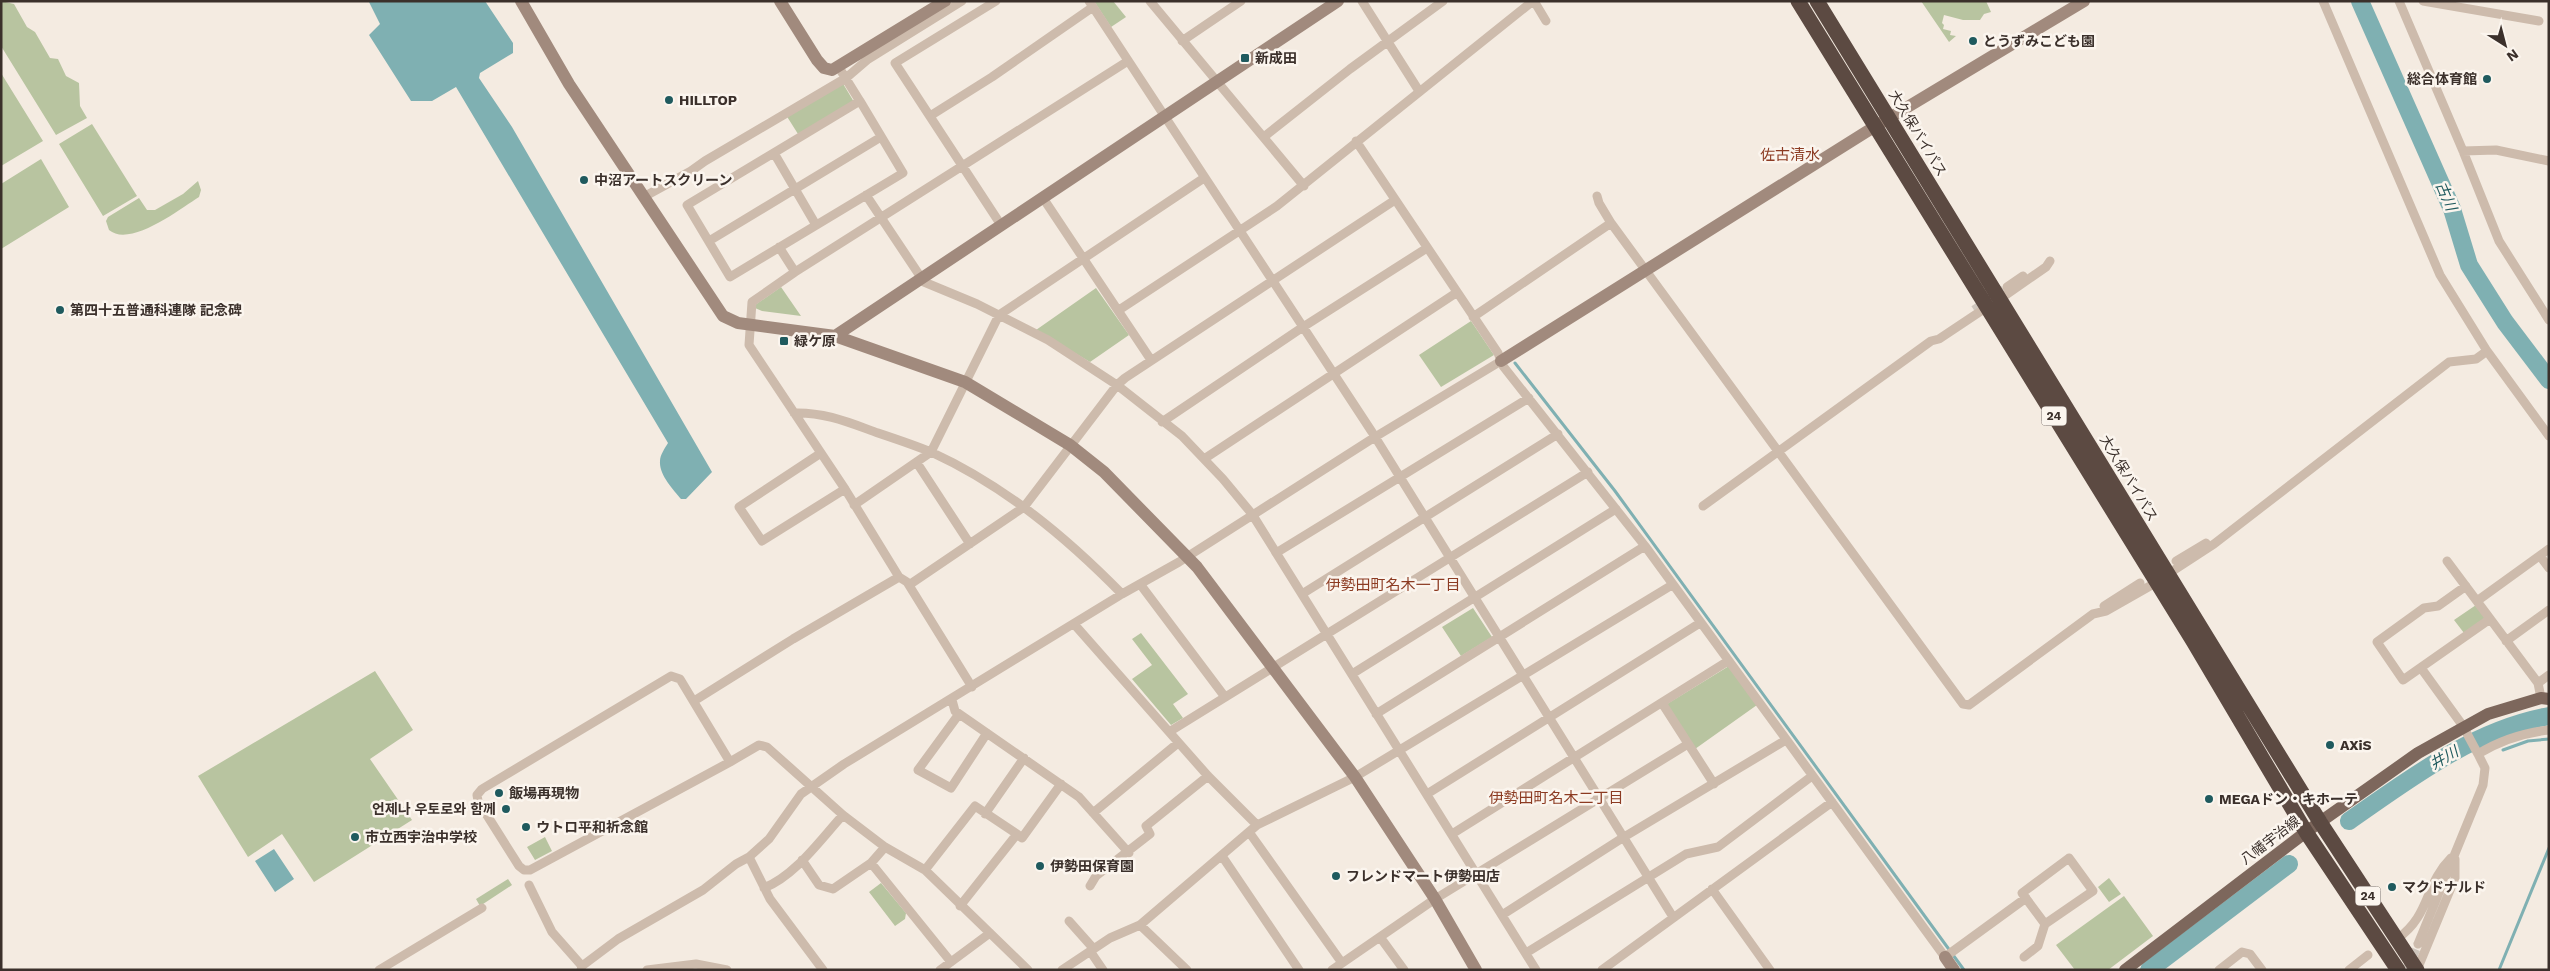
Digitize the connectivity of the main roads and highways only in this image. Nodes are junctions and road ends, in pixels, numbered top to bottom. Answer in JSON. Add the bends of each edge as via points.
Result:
{"nodes":[{"id":1,"x":1798,"y":1,"type":"edge"},
{"id":2,"x":1817,"y":1,"type":"edge"},
{"id":3,"x":1992,"y":301,"type":"junction"},
{"id":4,"x":2167,"y":572,"type":"junction"},
{"id":5,"x":2545,"y":698,"type":"edge"},
{"id":6,"x":2320,"y":822,"type":"junction"},
{"id":7,"x":2306,"y":832,"type":"junction"},
{"id":8,"x":2397,"y":969,"type":"edge"},
{"id":9,"x":2125,"y":970,"type":"edge"},
{"id":10,"x":2417,"y":970,"type":"edge"}],
"edges":[{"from":1,"to":3,"type":"highway","name":"大久保バイパス","number":"24","via":[[1875,127]]},
{"from":2,"to":3,"type":"highway","name":"大久保バイパス","number":"24","via":[[1890,118]]},
{"from":3,"to":4,"type":"highway","name":"大久保バイパス","number":"24"},
{"from":4,"to":6,"type":"highway","name":"大久保バイパス","number":"24"},
{"from":4,"to":7,"type":"highway","name":"大久保バイパス","number":"24"},
{"from":5,"to":6,"type":"main road","name":"八幡宇治線","via":[[2488,714],[2418,754]]},
{"from":6,"to":7,"type":"main road","name":"八幡宇治線"},
{"from":6,"to":10,"type":"highway","name":"大久保バイパス","number":"24"},
{"from":7,"to":8,"type":"highway","name":"大久保バイパス","number":"24"},
{"from":7,"to":9,"type":"main road","name":"八幡宇治線"}]}
